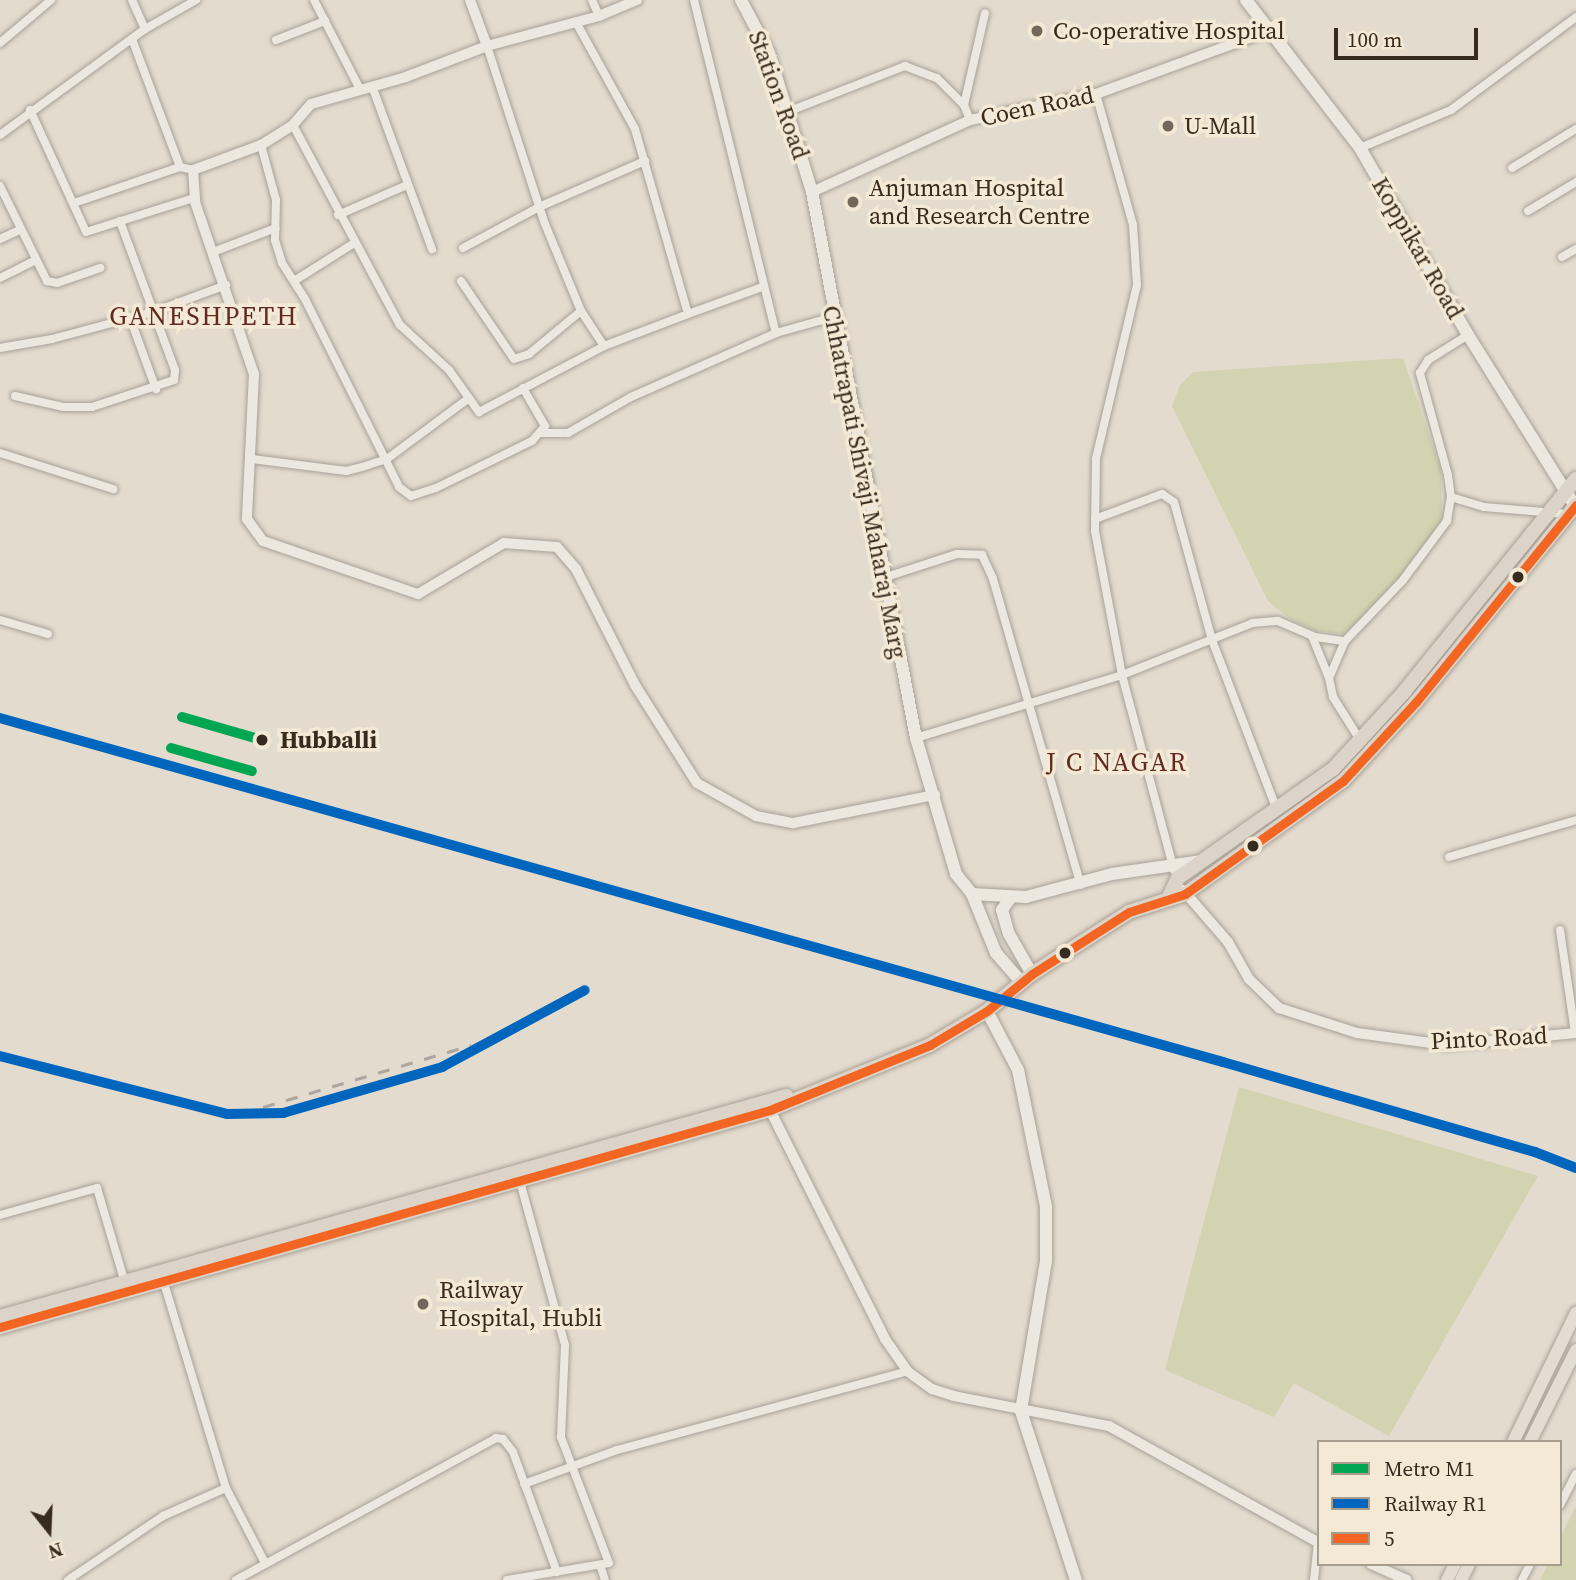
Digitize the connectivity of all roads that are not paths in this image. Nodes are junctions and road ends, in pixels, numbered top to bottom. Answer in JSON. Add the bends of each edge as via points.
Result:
{"nodes":[{"id":1,"x":51,"y":0,"type":"edge"},
{"id":2,"x":132,"y":0,"type":"edge"},
{"id":3,"x":196,"y":0,"type":"edge"},
{"id":4,"x":314,"y":0,"type":"edge"},
{"id":5,"x":471,"y":0,"type":"edge"},
{"id":6,"x":592,"y":0,"type":"edge"},
{"id":7,"x":637,"y":0,"type":"edge"},
{"id":8,"x":694,"y":0,"type":"edge"},
{"id":9,"x":741,"y":0,"type":"edge"},
{"id":10,"x":1247,"y":0,"type":"edge"},
{"id":11,"x":985,"y":13,"type":"dead end"},
{"id":12,"x":599,"y":16,"type":"junction"},
{"id":13,"x":1576,"y":17,"type":"edge"},
{"id":14,"x":325,"y":21,"type":"junction"},
{"id":15,"x":576,"y":22,"type":"junction"},
{"id":16,"x":145,"y":29,"type":"junction"},
{"id":17,"x":1268,"y":31,"type":"junction"},
{"id":18,"x":132,"y":39,"type":"junction"},
{"id":19,"x":276,"y":40,"type":"dead end"},
{"id":20,"x":0,"y":43,"type":"edge"},
{"id":21,"x":487,"y":46,"type":"junction"},
{"id":22,"x":366,"y":87,"type":"junction"},
{"id":23,"x":1096,"y":94,"type":"junction"},
{"id":24,"x":964,"y":105,"type":"junction"},
{"id":25,"x":30,"y":110,"type":"junction"},
{"id":26,"x":787,"y":112,"type":"junction"},
{"id":27,"x":970,"y":120,"type":"junction"},
{"id":28,"x":293,"y":125,"type":"junction"},
{"id":29,"x":1576,"y":130,"type":"edge"},
{"id":30,"x":1,"y":132,"type":"edge"},
{"id":31,"x":261,"y":145,"type":"junction"},
{"id":32,"x":1360,"y":148,"type":"junction"},
{"id":33,"x":645,"y":161,"type":"junction"},
{"id":34,"x":180,"y":167,"type":"junction"},
{"id":35,"x":1513,"y":168,"type":"dead end"},
{"id":36,"x":193,"y":170,"type":"junction"},
{"id":37,"x":1576,"y":182,"type":"edge"},
{"id":38,"x":407,"y":185,"type":"junction"},
{"id":39,"x":0,"y":186,"type":"edge"},
{"id":40,"x":812,"y":192,"type":"junction"},
{"id":41,"x":194,"y":198,"type":"junction"},
{"id":42,"x":74,"y":203,"type":"junction"},
{"id":43,"x":539,"y":207,"type":"junction"},
{"id":44,"x":1528,"y":211,"type":"dead end"},
{"id":45,"x":338,"y":215,"type":"junction"},
{"id":46,"x":120,"y":221,"type":"junction"},
{"id":47,"x":276,"y":228,"type":"junction"},
{"id":48,"x":22,"y":229,"type":"junction"},
{"id":49,"x":0,"y":239,"type":"edge"},
{"id":50,"x":354,"y":243,"type":"junction"},
{"id":51,"x":463,"y":248,"type":"dead end"},
{"id":52,"x":432,"y":249,"type":"dead end"},
{"id":53,"x":1576,"y":249,"type":"edge"},
{"id":54,"x":214,"y":252,"type":"junction"},
{"id":55,"x":1562,"y":257,"type":"dead end"},
{"id":56,"x":36,"y":260,"type":"junction"},
{"id":57,"x":100,"y":268,"type":"dead end"},
{"id":58,"x":0,"y":278,"type":"edge"},
{"id":59,"x":293,"y":281,"type":"junction"},
{"id":60,"x":461,"y":282,"type":"dead end"},
{"id":61,"x":226,"y":285,"type":"junction"},
{"id":62,"x":762,"y":287,"type":"junction"},
{"id":63,"x":581,"y":311,"type":"junction"},
{"id":64,"x":153,"y":312,"type":"junction"},
{"id":65,"x":688,"y":314,"type":"junction"},
{"id":66,"x":833,"y":317,"type":"junction"},
{"id":67,"x":130,"y":318,"type":"junction"},
{"id":68,"x":776,"y":333,"type":"junction"},
{"id":69,"x":1468,"y":335,"type":"junction"},
{"id":70,"x":604,"y":346,"type":"junction"},
{"id":71,"x":0,"y":348,"type":"edge"},
{"id":72,"x":156,"y":388,"type":"junction"},
{"id":73,"x":523,"y":388,"type":"junction"},
{"id":74,"x":15,"y":397,"type":"dead end"},
{"id":75,"x":469,"y":398,"type":"junction"},
{"id":76,"x":542,"y":433,"type":"junction"},
{"id":77,"x":0,"y":453,"type":"edge"},
{"id":78,"x":251,"y":459,"type":"junction"},
{"id":79,"x":387,"y":459,"type":"junction"},
{"id":80,"x":1576,"y":480,"type":"edge"},
{"id":81,"x":113,"y":489,"type":"dead end"},
{"id":82,"x":1564,"y":490,"type":"junction"},
{"id":83,"x":1451,"y":497,"type":"junction"},
{"id":84,"x":1574,"y":508,"type":"edge"},
{"id":85,"x":1546,"y":512,"type":"junction"},
{"id":86,"x":1095,"y":519,"type":"junction"},
{"id":87,"x":883,"y":578,"type":"junction"},
{"id":88,"x":0,"y":620,"type":"edge"},
{"id":89,"x":48,"y":634,"type":"dead end"},
{"id":90,"x":1312,"y":636,"type":"junction"},
{"id":91,"x":1212,"y":639,"type":"junction"},
{"id":92,"x":1345,"y":641,"type":"junction"},
{"id":93,"x":1122,"y":676,"type":"junction"},
{"id":94,"x":1329,"y":678,"type":"junction"},
{"id":95,"x":1029,"y":704,"type":"junction"},
{"id":96,"x":916,"y":738,"type":"junction"},
{"id":97,"x":1360,"y":740,"type":"junction"},
{"id":98,"x":934,"y":795,"type":"junction"},
{"id":99,"x":1277,"y":810,"type":"junction"},
{"id":100,"x":1576,"y":820,"type":"edge"},
{"id":101,"x":1448,"y":857,"type":"dead end"},
{"id":102,"x":1207,"y":861,"type":"junction"},
{"id":103,"x":1171,"y":863,"type":"junction"},
{"id":104,"x":1178,"y":878,"type":"junction"},
{"id":105,"x":1081,"y":884,"type":"junction"},
{"id":106,"x":972,"y":894,"type":"junction"},
{"id":107,"x":1185,"y":894,"type":"junction"},
{"id":108,"x":1010,"y":897,"type":"junction"},
{"id":109,"x":1168,"y":897,"type":"junction"},
{"id":110,"x":1560,"y":930,"type":"dead end"},
{"id":111,"x":1027,"y":978,"type":"junction"},
{"id":112,"x":987,"y":1012,"type":"junction"},
{"id":113,"x":1576,"y":1033,"type":"edge"},
{"id":114,"x":830,"y":1087,"type":"junction"},
{"id":115,"x":770,"y":1110,"type":"junction"},
{"id":116,"x":520,"y":1182,"type":"junction"},
{"id":117,"x":0,"y":1214,"type":"edge"},
{"id":118,"x":164,"y":1283,"type":"junction"},
{"id":119,"x":127,"y":1287,"type":"junction"},
{"id":120,"x":1576,"y":1313,"type":"edge"},
{"id":121,"x":0,"y":1317,"type":"edge"},
{"id":122,"x":0,"y":1327,"type":"edge"},
{"id":123,"x":1576,"y":1350,"type":"edge"},
{"id":124,"x":907,"y":1371,"type":"junction"},
{"id":125,"x":1021,"y":1411,"type":"junction"},
{"id":126,"x":1514,"y":1440,"type":"edge"},
{"id":127,"x":1531,"y":1440,"type":"edge"},
{"id":128,"x":573,"y":1466,"type":"junction"},
{"id":129,"x":1576,"y":1474,"type":"edge"},
{"id":130,"x":524,"y":1484,"type":"junction"},
{"id":131,"x":226,"y":1488,"type":"junction"},
{"id":132,"x":1562,"y":1501,"type":"edge"},
{"id":133,"x":1317,"y":1542,"type":"edge"},
{"id":134,"x":1317,"y":1552,"type":"edge"},
{"id":135,"x":265,"y":1563,"type":"junction"},
{"id":136,"x":600,"y":1565,"type":"junction"},
{"id":137,"x":1375,"y":1566,"type":"edge"},
{"id":138,"x":556,"y":1572,"type":"junction"},
{"id":139,"x":521,"y":1579,"type":"edge"},
{"id":140,"x":68,"y":1580,"type":"edge"},
{"id":141,"x":236,"y":1580,"type":"edge"},
{"id":142,"x":507,"y":1580,"type":"edge"},
{"id":143,"x":605,"y":1580,"type":"edge"},
{"id":144,"x":1076,"y":1580,"type":"edge"},
{"id":145,"x":1314,"y":1580,"type":"edge"},
{"id":146,"x":1406,"y":1580,"type":"edge"}],
"edges":[{"from":1,"to":20,"type":"street"},
{"from":2,"to":16,"type":"street"},
{"from":3,"to":16,"type":"street"},
{"from":4,"to":14,"type":"street"},
{"from":5,"to":21,"type":"street"},
{"from":6,"to":12,"type":"street"},
{"from":7,"to":12,"type":"street"},
{"from":8,"to":62,"type":"street"},
{"from":9,"to":26,"type":"main road","name":"Station Road","via":[[769,54]]},
{"from":10,"to":17,"type":"main road","name":"Koppikar Road"},
{"from":11,"to":24,"type":"street"},
{"from":12,"to":15,"type":"street"},
{"from":13,"to":32,"type":"street","via":[[1451,110]]},
{"from":14,"to":19,"type":"street"},
{"from":14,"to":22,"type":"street"},
{"from":15,"to":21,"type":"street"},
{"from":15,"to":33,"type":"street","via":[[635,130]]},
{"from":16,"to":18,"type":"street"},
{"from":17,"to":23,"type":"street","name":"Coen Road"},
{"from":17,"to":32,"type":"main road","name":"Koppikar Road"},
{"from":18,"to":25,"type":"street"},
{"from":18,"to":34,"type":"street"},
{"from":21,"to":22,"type":"street"},
{"from":21,"to":43,"type":"street"},
{"from":22,"to":28,"type":"street","via":[[311,104]]},
{"from":22,"to":38,"type":"street"},
{"from":23,"to":27,"type":"street","name":"Coen Road"},
{"from":23,"to":86,"type":"street","via":[[1133,225],[1137,285],[1096,459]]},
{"from":24,"to":26,"type":"street","via":[[937,78],[905,66]]},
{"from":24,"to":27,"type":"street"},
{"from":25,"to":30,"type":"street"},
{"from":25,"to":42,"type":"street"},
{"from":26,"to":40,"type":"main road","name":"Station Road"},
{"from":27,"to":40,"type":"street","name":"Coen Road"},
{"from":28,"to":31,"type":"street"},
{"from":28,"to":45,"type":"street"},
{"from":29,"to":35,"type":"street"},
{"from":31,"to":36,"type":"street"},
{"from":31,"to":47,"type":"street","via":[[276,200]]},
{"from":32,"to":69,"type":"main road","name":"Koppikar Road"},
{"from":33,"to":43,"type":"street"},
{"from":33,"to":65,"type":"street"},
{"from":34,"to":36,"type":"street"},
{"from":34,"to":42,"type":"street"},
{"from":36,"to":41,"type":"street"},
{"from":37,"to":44,"type":"street"},
{"from":38,"to":45,"type":"street"},
{"from":38,"to":52,"type":"street"},
{"from":39,"to":48,"type":"street"},
{"from":40,"to":66,"type":"main road","name":"Chhatrapati Shivaji Maharaj Marg"},
{"from":41,"to":46,"type":"street"},
{"from":41,"to":54,"type":"street"},
{"from":42,"to":46,"type":"street","via":[[86,232]]},
{"from":43,"to":51,"type":"street"},
{"from":43,"to":63,"type":"street"},
{"from":45,"to":50,"type":"street"},
{"from":46,"to":64,"type":"street"},
{"from":47,"to":54,"type":"street"},
{"from":47,"to":59,"type":"street","via":[[280,256]]},
{"from":48,"to":49,"type":"street"},
{"from":48,"to":56,"type":"street"},
{"from":50,"to":59,"type":"street"},
{"from":50,"to":75,"type":"street","via":[[400,325],[449,370]]},
{"from":53,"to":55,"type":"street"},
{"from":54,"to":61,"type":"street"},
{"from":56,"to":57,"type":"street","via":[[51,283]]},
{"from":56,"to":58,"type":"street"},
{"from":59,"to":79,"type":"street"},
{"from":60,"to":63,"type":"street","via":[[514,359],[529,354]]},
{"from":61,"to":64,"type":"street"},
{"from":61,"to":78,"type":"street","via":[[254,374]]},
{"from":62,"to":65,"type":"street"},
{"from":62,"to":68,"type":"street"},
{"from":63,"to":70,"type":"street"},
{"from":64,"to":67,"type":"street"},
{"from":64,"to":72,"type":"street","via":[[176,375]]},
{"from":65,"to":70,"type":"street"},
{"from":66,"to":68,"type":"street"},
{"from":66,"to":87,"type":"main road","name":"Chhatrapati Shivaji Maharaj Marg"},
{"from":67,"to":71,"type":"street","via":[[52,340]]},
{"from":67,"to":72,"type":"street"},
{"from":68,"to":76,"type":"street","via":[[631,397],[576,429],[559,435]]},
{"from":69,"to":82,"type":"main road","name":"Koppikar Road"},
{"from":69,"to":83,"type":"street","via":[[1428,360],[1420,373]]},
{"from":70,"to":73,"type":"street"},
{"from":72,"to":74,"type":"street","via":[[92,407],[63,407]]},
{"from":73,"to":75,"type":"street","via":[[479,412]]},
{"from":73,"to":76,"type":"street","via":[[541,416]]},
{"from":75,"to":79,"type":"street"},
{"from":76,"to":79,"type":"street","via":[[436,488],[411,496],[399,487]]},
{"from":77,"to":81,"type":"street"},
{"from":78,"to":79,"type":"street","via":[[346,471]]},
{"from":78,"to":98,"type":"street","via":[[247,519],[264,541],[418,594],[504,543],[557,547],[583,579],[635,685],[681,761],[697,783],[729,804],[756,816],[793,823]]},
{"from":80,"to":82,"type":"highway"},
{"from":82,"to":84,"type":"main road","name":"Koppikar Road"},
{"from":82,"to":85,"type":"highway"},
{"from":83,"to":85,"type":"street","via":[[1484,507]]},
{"from":83,"to":92,"type":"street","via":[[1438,538]]},
{"from":84,"to":85,"type":"street"},
{"from":84,"to":107,"type":"highway","via":[[1416,702],[1343,781]]},
{"from":85,"to":97,"type":"highway","via":[[1521,552]]},
{"from":86,"to":91,"type":"street","via":[[1168,495]]},
{"from":86,"to":93,"type":"street"},
{"from":87,"to":95,"type":"street","via":[[957,554],[982,555]]},
{"from":87,"to":96,"type":"main road","name":"Chhatrapati Shivaji Maharaj Marg"},
{"from":88,"to":89,"type":"street"},
{"from":90,"to":91,"type":"street","via":[[1278,621],[1253,623]]},
{"from":90,"to":92,"type":"street"},
{"from":90,"to":94,"type":"street"},
{"from":91,"to":93,"type":"street"},
{"from":91,"to":99,"type":"street"},
{"from":92,"to":94,"type":"street"},
{"from":93,"to":95,"type":"street"},
{"from":93,"to":103,"type":"street"},
{"from":94,"to":97,"type":"street","via":[[1333,697]]},
{"from":95,"to":96,"type":"street"},
{"from":95,"to":105,"type":"street"},
{"from":96,"to":98,"type":"main road","name":"Chhatrapati Shivaji Maharaj Marg"},
{"from":97,"to":99,"type":"highway","via":[[1333,769]]},
{"from":98,"to":106,"type":"main road","via":[[956,874]]},
{"from":99,"to":102,"type":"highway"},
{"from":100,"to":101,"type":"street"},
{"from":102,"to":103,"type":"main road"},
{"from":102,"to":104,"type":"highway"},
{"from":103,"to":104,"type":"street"},
{"from":103,"to":105,"type":"main road"},
{"from":104,"to":107,"type":"street","name":"Pinto Road"},
{"from":104,"to":109,"type":"highway"},
{"from":105,"to":108,"type":"main road"},
{"from":106,"to":108,"type":"main road"},
{"from":106,"to":111,"type":"main road","via":[[996,953]]},
{"from":107,"to":109,"type":"highway"},
{"from":107,"to":113,"type":"street","name":"Pinto Road","via":[[1227,942],[1250,979],[1279,1008],[1357,1033],[1446,1045]]},
{"from":108,"to":111,"type":"main road","via":[[1002,910]]},
{"from":109,"to":111,"type":"highway","via":[[1129,912]]},
{"from":110,"to":113,"type":"street"},
{"from":111,"to":112,"type":"highway"},
{"from":112,"to":114,"type":"highway","via":[[930,1045]]},
{"from":112,"to":125,"type":"main road","via":[[1018,1070],[1046,1207],[1046,1261]]},
{"from":114,"to":115,"type":"highway"},
{"from":114,"to":119,"type":"highway","via":[[767,1101]]},
{"from":115,"to":116,"type":"highway"},
{"from":115,"to":124,"type":"street","via":[[885,1339]]},
{"from":116,"to":118,"type":"highway"},
{"from":116,"to":128,"type":"street","via":[[565,1345],[561,1437]]},
{"from":117,"to":119,"type":"street","via":[[97,1188]]},
{"from":118,"to":119,"type":"highway"},
{"from":118,"to":131,"type":"street"},
{"from":119,"to":121,"type":"highway"},
{"from":119,"to":122,"type":"highway"},
{"from":120,"to":126,"type":"main road"},
{"from":123,"to":127,"type":"main road"},
{"from":124,"to":125,"type":"street","via":[[932,1390]]},
{"from":124,"to":128,"type":"street"},
{"from":125,"to":133,"type":"street","via":[[1109,1426]]},
{"from":125,"to":144,"type":"main road"},
{"from":128,"to":130,"type":"street"},
{"from":128,"to":136,"type":"street","via":[[609,1563]]},
{"from":129,"to":132,"type":"street"},
{"from":130,"to":135,"type":"street","via":[[509,1444],[496,1438],[484,1441]]},
{"from":130,"to":138,"type":"street"},
{"from":131,"to":135,"type":"street"},
{"from":131,"to":140,"type":"street","via":[[163,1516]]},
{"from":134,"to":145,"type":"street"},
{"from":135,"to":141,"type":"street"},
{"from":136,"to":138,"type":"street"},
{"from":136,"to":143,"type":"street"},
{"from":137,"to":146,"type":"street"},
{"from":138,"to":139,"type":"street"},
{"from":139,"to":142,"type":"street"}]}
